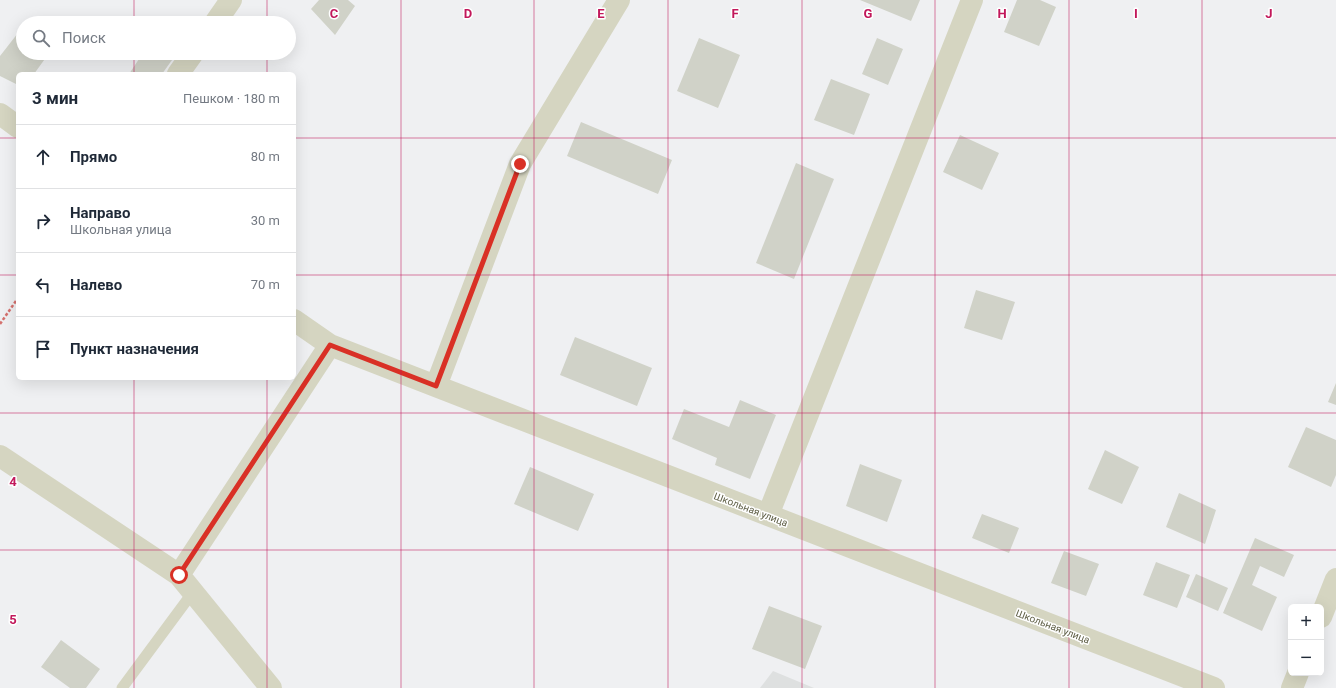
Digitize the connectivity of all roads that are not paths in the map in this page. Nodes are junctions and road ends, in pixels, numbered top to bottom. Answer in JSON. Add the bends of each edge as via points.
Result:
{"nodes":[{"id":1,"x":231,"y":0,"type":"edge"},
{"id":2,"x":619,"y":0,"type":"edge"},
{"id":3,"x":972,"y":0,"type":"edge"},
{"id":4,"x":220,"y":16,"type":"edge"},
{"id":5,"x":188,"y":60,"type":"edge"},
{"id":6,"x":179,"y":72,"type":"edge"},
{"id":7,"x":0,"y":114,"type":"edge"},
{"id":8,"x":16,"y":126,"type":"edge"},
{"id":9,"x":296,"y":321,"type":"edge"},
{"id":10,"x":330,"y":345,"type":"junction"},
{"id":11,"x":436,"y":386,"type":"junction"},
{"id":12,"x":0,"y":456,"type":"edge"},
{"id":13,"x":768,"y":515,"type":"junction"},
{"id":14,"x":179,"y":575,"type":"junction"},
{"id":15,"x":1336,"y":580,"type":"edge"},
{"id":16,"x":193,"y":592,"type":"junction"},
{"id":17,"x":1324,"y":609,"type":"edge"},
{"id":18,"x":1297,"y":676,"type":"edge"},
{"id":19,"x":122,"y":688,"type":"edge"},
{"id":20,"x":271,"y":688,"type":"edge"},
{"id":21,"x":1214,"y":688,"type":"edge"},
{"id":22,"x":1292,"y":688,"type":"edge"}],
"edges":[{"from":1,"to":4,"type":"street"},
{"from":2,"to":11,"type":"street","via":[[520,164]]},
{"from":3,"to":13,"type":"street"},
{"from":5,"to":6,"type":"street"},
{"from":7,"to":8,"type":"street"},
{"from":9,"to":10,"type":"street","name":"Школьная улица"},
{"from":10,"to":11,"type":"street","name":"Школьная улица"},
{"from":10,"to":14,"type":"street"},
{"from":11,"to":13,"type":"street","name":"Школьная улица"},
{"from":12,"to":14,"type":"street"},
{"from":13,"to":21,"type":"street","name":"Школьная улица"},
{"from":14,"to":16,"type":"street"},
{"from":15,"to":17,"type":"street"},
{"from":16,"to":19,"type":"lane"},
{"from":16,"to":20,"type":"street"},
{"from":18,"to":22,"type":"street"}]}
